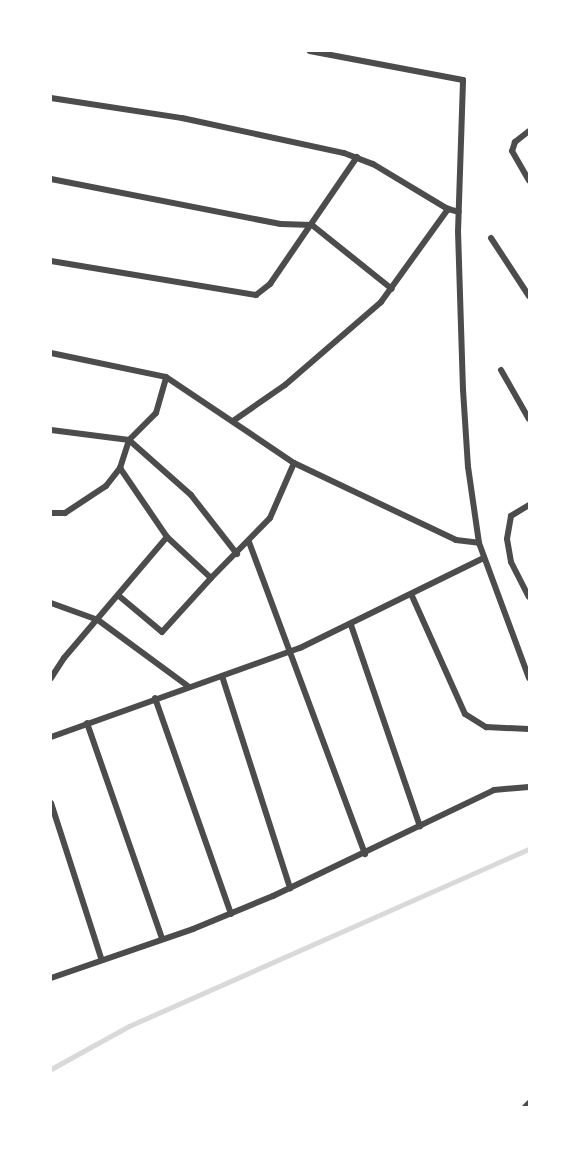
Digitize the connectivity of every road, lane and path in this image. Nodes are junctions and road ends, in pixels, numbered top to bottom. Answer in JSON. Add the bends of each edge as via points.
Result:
{"nodes":[{"id":1,"x":310,"y":51,"type":"edge"},
{"id":2,"x":51,"y":98,"type":"edge"},
{"id":3,"x":529,"y":131,"type":"edge"},
{"id":4,"x":357,"y":157,"type":"junction"},
{"id":5,"x":51,"y":179,"type":"edge"},
{"id":6,"x":529,"y":181,"type":"edge"},
{"id":7,"x":448,"y":209,"type":"junction"},
{"id":8,"x":459,"y":212,"type":"junction"},
{"id":9,"x":312,"y":225,"type":"junction"},
{"id":10,"x":491,"y":238,"type":"dead end"},
{"id":11,"x":51,"y":261,"type":"edge"},
{"id":12,"x":392,"y":289,"type":"junction"},
{"id":13,"x":529,"y":296,"type":"edge"},
{"id":14,"x":51,"y":353,"type":"edge"},
{"id":15,"x":501,"y":370,"type":"dead end"},
{"id":16,"x":166,"y":378,"type":"junction"},
{"id":17,"x":529,"y":419,"type":"edge"},
{"id":18,"x":233,"y":421,"type":"junction"},
{"id":19,"x":51,"y":430,"type":"edge"},
{"id":20,"x":129,"y":440,"type":"junction"},
{"id":21,"x":294,"y":463,"type":"junction"},
{"id":22,"x":120,"y":468,"type":"junction"},
{"id":23,"x":529,"y":505,"type":"edge"},
{"id":24,"x":51,"y":513,"type":"edge"},
{"id":25,"x":167,"y":537,"type":"junction"},
{"id":26,"x":249,"y":543,"type":"junction"},
{"id":27,"x":479,"y":543,"type":"junction"},
{"id":28,"x":237,"y":554,"type":"junction"},
{"id":29,"x":484,"y":558,"type":"junction"},
{"id":30,"x":211,"y":578,"type":"junction"},
{"id":31,"x":119,"y":596,"type":"junction"},
{"id":32,"x":412,"y":596,"type":"junction"},
{"id":33,"x":529,"y":597,"type":"edge"},
{"id":34,"x":51,"y":603,"type":"edge"},
{"id":35,"x":98,"y":620,"type":"junction"},
{"id":36,"x":351,"y":625,"type":"junction"},
{"id":37,"x":289,"y":652,"type":"junction"},
{"id":38,"x":222,"y":676,"type":"junction"},
{"id":39,"x":51,"y":678,"type":"edge"},
{"id":40,"x":529,"y":678,"type":"edge"},
{"id":41,"x":188,"y":686,"type":"junction"},
{"id":42,"x":155,"y":698,"type":"junction"},
{"id":43,"x":87,"y":723,"type":"junction"},
{"id":44,"x":529,"y":729,"type":"edge"},
{"id":45,"x":51,"y":737,"type":"edge"},
{"id":46,"x":529,"y":787,"type":"edge"},
{"id":47,"x":51,"y":803,"type":"edge"},
{"id":48,"x":420,"y":827,"type":"junction"},
{"id":49,"x":365,"y":854,"type":"junction"},
{"id":50,"x":290,"y":888,"type":"junction"},
{"id":51,"x":231,"y":914,"type":"junction"},
{"id":52,"x":162,"y":938,"type":"junction"},
{"id":53,"x":101,"y":958,"type":"junction"},
{"id":54,"x":51,"y":978,"type":"edge"},
{"id":55,"x":529,"y":1104,"type":"edge"},
{"id":56,"x":525,"y":1107,"type":"edge"}],
"edges":[{"from":1,"to":8,"type":"street","via":[[463,79]]},
{"from":2,"to":4,"type":"street","via":[[182,118]]},
{"from":3,"to":6,"type":"street","via":[[515,142],[512,151]]},
{"from":4,"to":7,"type":"street"},
{"from":4,"to":9,"type":"street"},
{"from":5,"to":9,"type":"street","via":[[281,224]]},
{"from":7,"to":8,"type":"street"},
{"from":7,"to":12,"type":"street"},
{"from":8,"to":27,"type":"street","via":[[465,441]]},
{"from":9,"to":11,"type":"street","via":[[270,284],[256,295]]},
{"from":9,"to":12,"type":"street"},
{"from":10,"to":13,"type":"street"},
{"from":12,"to":18,"type":"street","via":[[318,357]]},
{"from":14,"to":16,"type":"street"},
{"from":15,"to":17,"type":"street"},
{"from":16,"to":18,"type":"street"},
{"from":16,"to":20,"type":"street","via":[[156,413]]},
{"from":18,"to":21,"type":"street"},
{"from":19,"to":20,"type":"street"},
{"from":20,"to":22,"type":"street"},
{"from":20,"to":28,"type":"street","via":[[192,495]]},
{"from":21,"to":26,"type":"street","via":[[270,518]]},
{"from":21,"to":27,"type":"street","via":[[456,540]]},
{"from":22,"to":24,"type":"street","via":[[106,486],[74,508]]},
{"from":22,"to":25,"type":"street"},
{"from":23,"to":33,"type":"street","via":[[511,516],[507,539],[511,562]]},
{"from":25,"to":30,"type":"street"},
{"from":25,"to":31,"type":"street"},
{"from":26,"to":28,"type":"street"},
{"from":26,"to":37,"type":"street"},
{"from":27,"to":29,"type":"street"},
{"from":28,"to":30,"type":"street"},
{"from":29,"to":32,"type":"street"},
{"from":29,"to":40,"type":"street"},
{"from":30,"to":31,"type":"street","via":[[162,632]]},
{"from":31,"to":35,"type":"street"},
{"from":32,"to":36,"type":"street"},
{"from":32,"to":44,"type":"street","via":[[465,714],[486,727]]},
{"from":34,"to":35,"type":"street"},
{"from":35,"to":39,"type":"street"},
{"from":35,"to":41,"type":"street"},
{"from":36,"to":37,"type":"street"},
{"from":36,"to":48,"type":"street"},
{"from":37,"to":38,"type":"street"},
{"from":37,"to":49,"type":"street"},
{"from":38,"to":41,"type":"street"},
{"from":38,"to":50,"type":"street"},
{"from":41,"to":42,"type":"street"},
{"from":42,"to":43,"type":"street"},
{"from":42,"to":51,"type":"street"},
{"from":43,"to":45,"type":"street"},
{"from":43,"to":52,"type":"street"},
{"from":46,"to":48,"type":"street","via":[[494,790]]},
{"from":47,"to":53,"type":"street"},
{"from":48,"to":49,"type":"street"},
{"from":49,"to":50,"type":"street"},
{"from":50,"to":51,"type":"street"},
{"from":51,"to":52,"type":"street"},
{"from":52,"to":53,"type":"street"},
{"from":53,"to":54,"type":"street"},
{"from":55,"to":56,"type":"street"}]}
